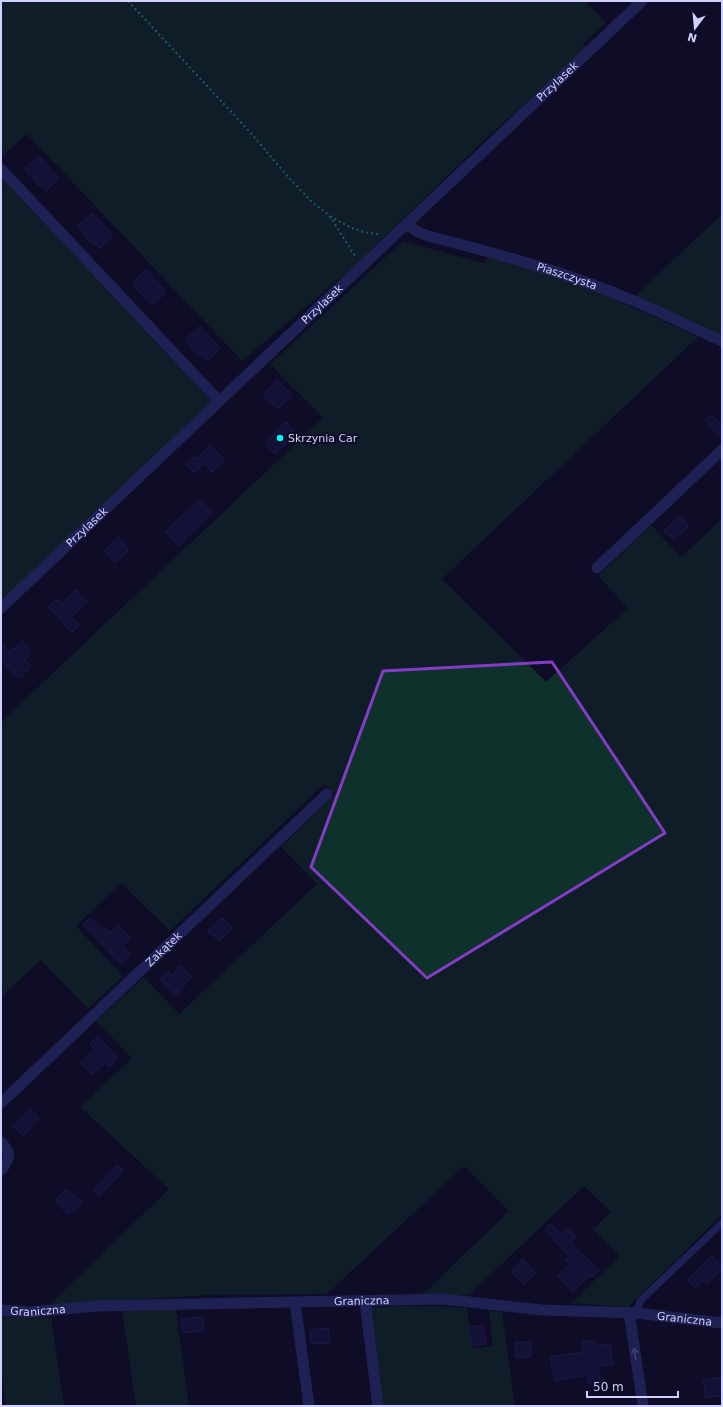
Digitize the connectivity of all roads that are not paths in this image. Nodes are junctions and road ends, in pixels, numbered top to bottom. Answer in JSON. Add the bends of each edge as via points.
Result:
{"nodes":[{"id":1,"x":642,"y":1,"type":"edge"},
{"id":2,"x":1,"y":169,"type":"edge"},
{"id":3,"x":407,"y":224,"type":"junction"},
{"id":4,"x":722,"y":341,"type":"edge"},
{"id":5,"x":218,"y":401,"type":"junction"},
{"id":6,"x":722,"y":450,"type":"edge"},
{"id":7,"x":597,"y":568,"type":"dead end"},
{"id":8,"x":1,"y":608,"type":"edge"},
{"id":9,"x":327,"y":794,"type":"dead end"},
{"id":10,"x":1,"y":1103,"type":"edge"},
{"id":11,"x":1,"y":1142,"type":"edge"},
{"id":12,"x":1,"y":1170,"type":"edge"},
{"id":13,"x":722,"y":1223,"type":"edge"},
{"id":14,"x":365,"y":1301,"type":"junction"},
{"id":15,"x":295,"y":1302,"type":"junction"},
{"id":16,"x":1,"y":1310,"type":"edge"},
{"id":17,"x":633,"y":1313,"type":"junction"},
{"id":18,"x":722,"y":1323,"type":"edge"},
{"id":19,"x":309,"y":1406,"type":"edge"},
{"id":20,"x":378,"y":1406,"type":"edge"},
{"id":21,"x":643,"y":1406,"type":"edge"}],
"edges":[{"from":1,"to":3,"type":"street","name":"Przylasek"},
{"from":2,"to":5,"type":"street"},
{"from":3,"to":4,"type":"street","name":"Piaszczysta","via":[[428,236],[515,258],[572,277],[633,300]]},
{"from":3,"to":5,"type":"street","name":"Przylasek"},
{"from":5,"to":8,"type":"street","name":"Przylasek"},
{"from":6,"to":7,"type":"street"},
{"from":9,"to":10,"type":"street","name":"Zakątek"},
{"from":11,"to":12,"type":"street","via":[[8,1150],[9,1156]]},
{"from":13,"to":17,"type":"lane","via":[[640,1302]]},
{"from":14,"to":15,"type":"street","name":"Graniczna"},
{"from":14,"to":17,"type":"street","name":"Graniczna","via":[[443,1299],[542,1310]]},
{"from":14,"to":20,"type":"street"},
{"from":15,"to":16,"type":"street","name":"Graniczna","via":[[98,1306],[30,1312]]},
{"from":15,"to":19,"type":"street"},
{"from":17,"to":18,"type":"street","name":"Graniczna"},
{"from":21,"to":17,"type":"street","one_way":true}]}
